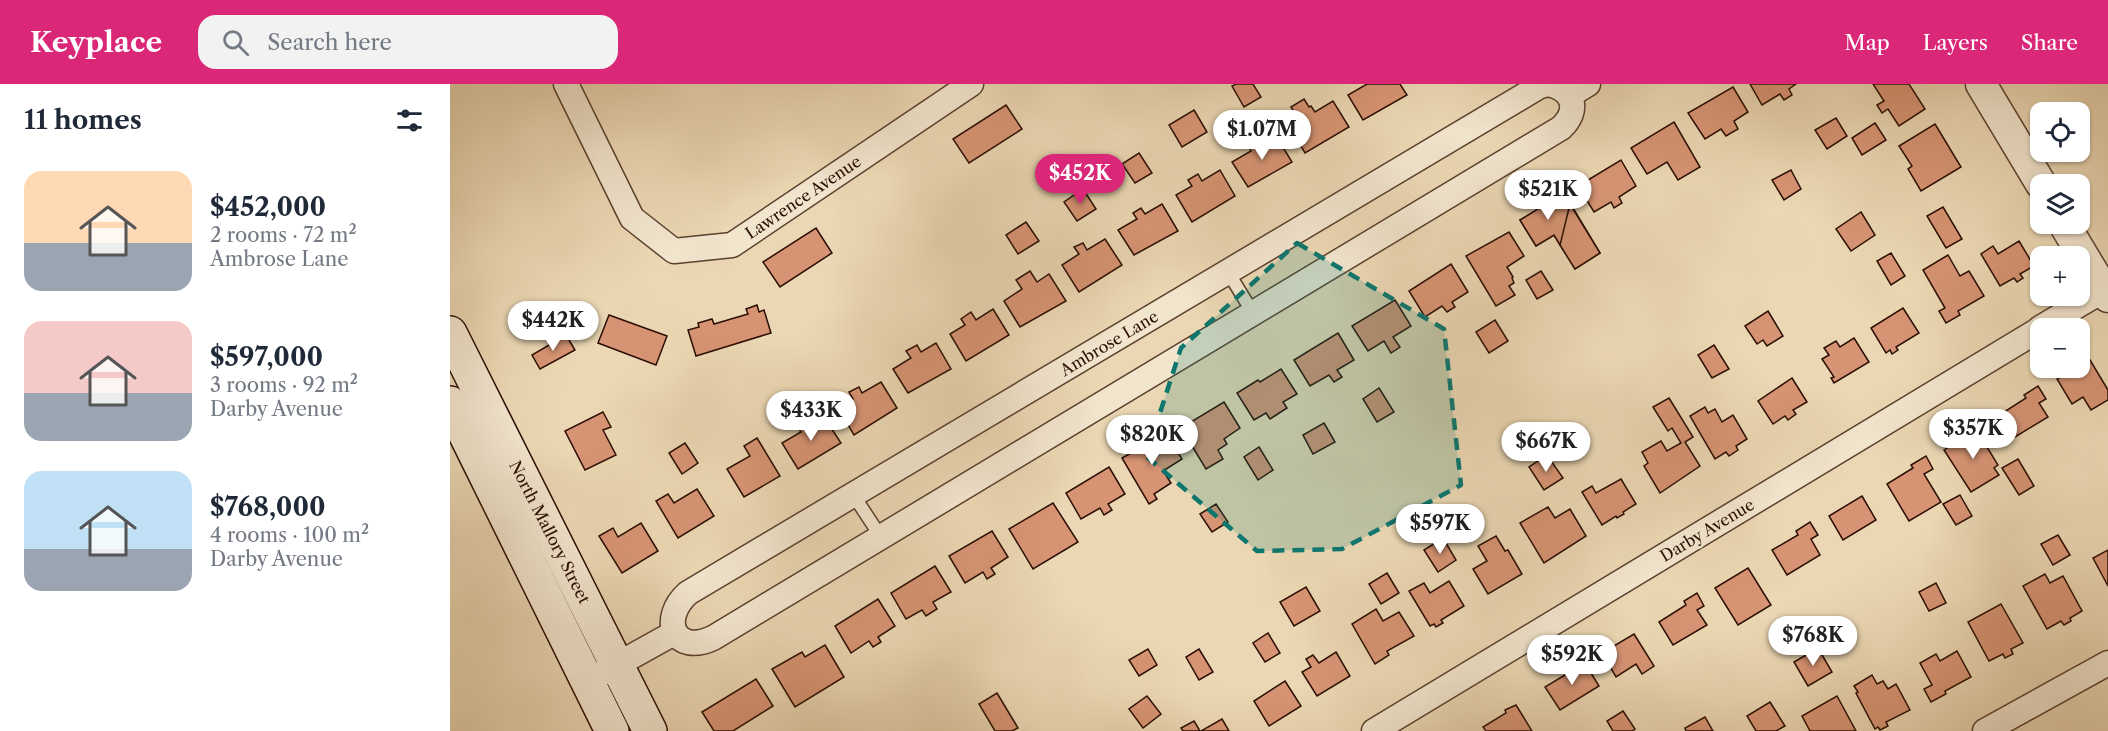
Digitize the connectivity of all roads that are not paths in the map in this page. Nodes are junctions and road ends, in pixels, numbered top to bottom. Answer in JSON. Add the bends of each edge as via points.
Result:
{"nodes":[{"id":1,"x":566,"y":84,"type":"edge"},
{"id":2,"x":971,"y":84,"type":"edge"},
{"id":3,"x":1981,"y":84,"type":"edge"},
{"id":4,"x":1579,"y":89,"type":"edge"},
{"id":5,"x":2035,"y":174,"type":"edge"},
{"id":6,"x":2070,"y":234,"type":"edge"},
{"id":7,"x":1228,"y":272,"type":"junction"},
{"id":8,"x":2106,"y":294,"type":"edge"},
{"id":9,"x":1253,"y":313,"type":"junction"},
{"id":10,"x":2061,"y":318,"type":"edge"},
{"id":11,"x":450,"y":333,"type":"edge"},
{"id":12,"x":2030,"y":335,"type":"edge"},
{"id":13,"x":450,"y":403,"type":"edge"},
{"id":14,"x":854,"y":496,"type":"junction"},
{"id":15,"x":880,"y":537,"type":"junction"},
{"id":16,"x":674,"y":633,"type":"junction"},
{"id":17,"x":2108,"y":663,"type":"edge"},
{"id":18,"x":617,"y":666,"type":"junction"},
{"id":19,"x":586,"y":682,"type":"junction"},
{"id":20,"x":612,"y":731,"type":"edge"},
{"id":21,"x":650,"y":731,"type":"edge"},
{"id":22,"x":1374,"y":731,"type":"edge"},
{"id":23,"x":1985,"y":731,"type":"edge"}],
"edges":[{"from":1,"to":2,"type":"street","name":"Lawrence Avenue","via":[[632,218],[674,251],[732,245]]},
{"from":3,"to":5,"type":"street"},
{"from":4,"to":7,"type":"street","name":"Ambrose Lane","via":[[1540,86]]},
{"from":4,"to":9,"type":"street","name":"Ambrose Lane","via":[[1569,119],[1561,128]]},
{"from":6,"to":8,"type":"street"},
{"from":7,"to":9,"type":"lane"},
{"from":7,"to":14,"type":"street","name":"Ambrose Lane"},
{"from":8,"to":10,"type":"street","name":"Darby Avenue"},
{"from":9,"to":15,"type":"street","name":"Ambrose Lane"},
{"from":11,"to":18,"type":"main road","name":"North Mallory Street"},
{"from":12,"to":22,"type":"street","name":"Darby Avenue"},
{"from":13,"to":19,"type":"main road","name":"North Mallory Street"},
{"from":14,"to":15,"type":"lane"},
{"from":14,"to":16,"type":"street","name":"Ambrose Lane","via":[[688,593],[675,610]]},
{"from":15,"to":16,"type":"street","name":"Ambrose Lane","via":[[706,641],[687,642]]},
{"from":16,"to":18,"type":"street"},
{"from":17,"to":23,"type":"street"},
{"from":18,"to":19,"type":"street"},
{"from":18,"to":21,"type":"main road","name":"North Mallory Street"},
{"from":19,"to":20,"type":"main road","name":"North Mallory Street"}]}
